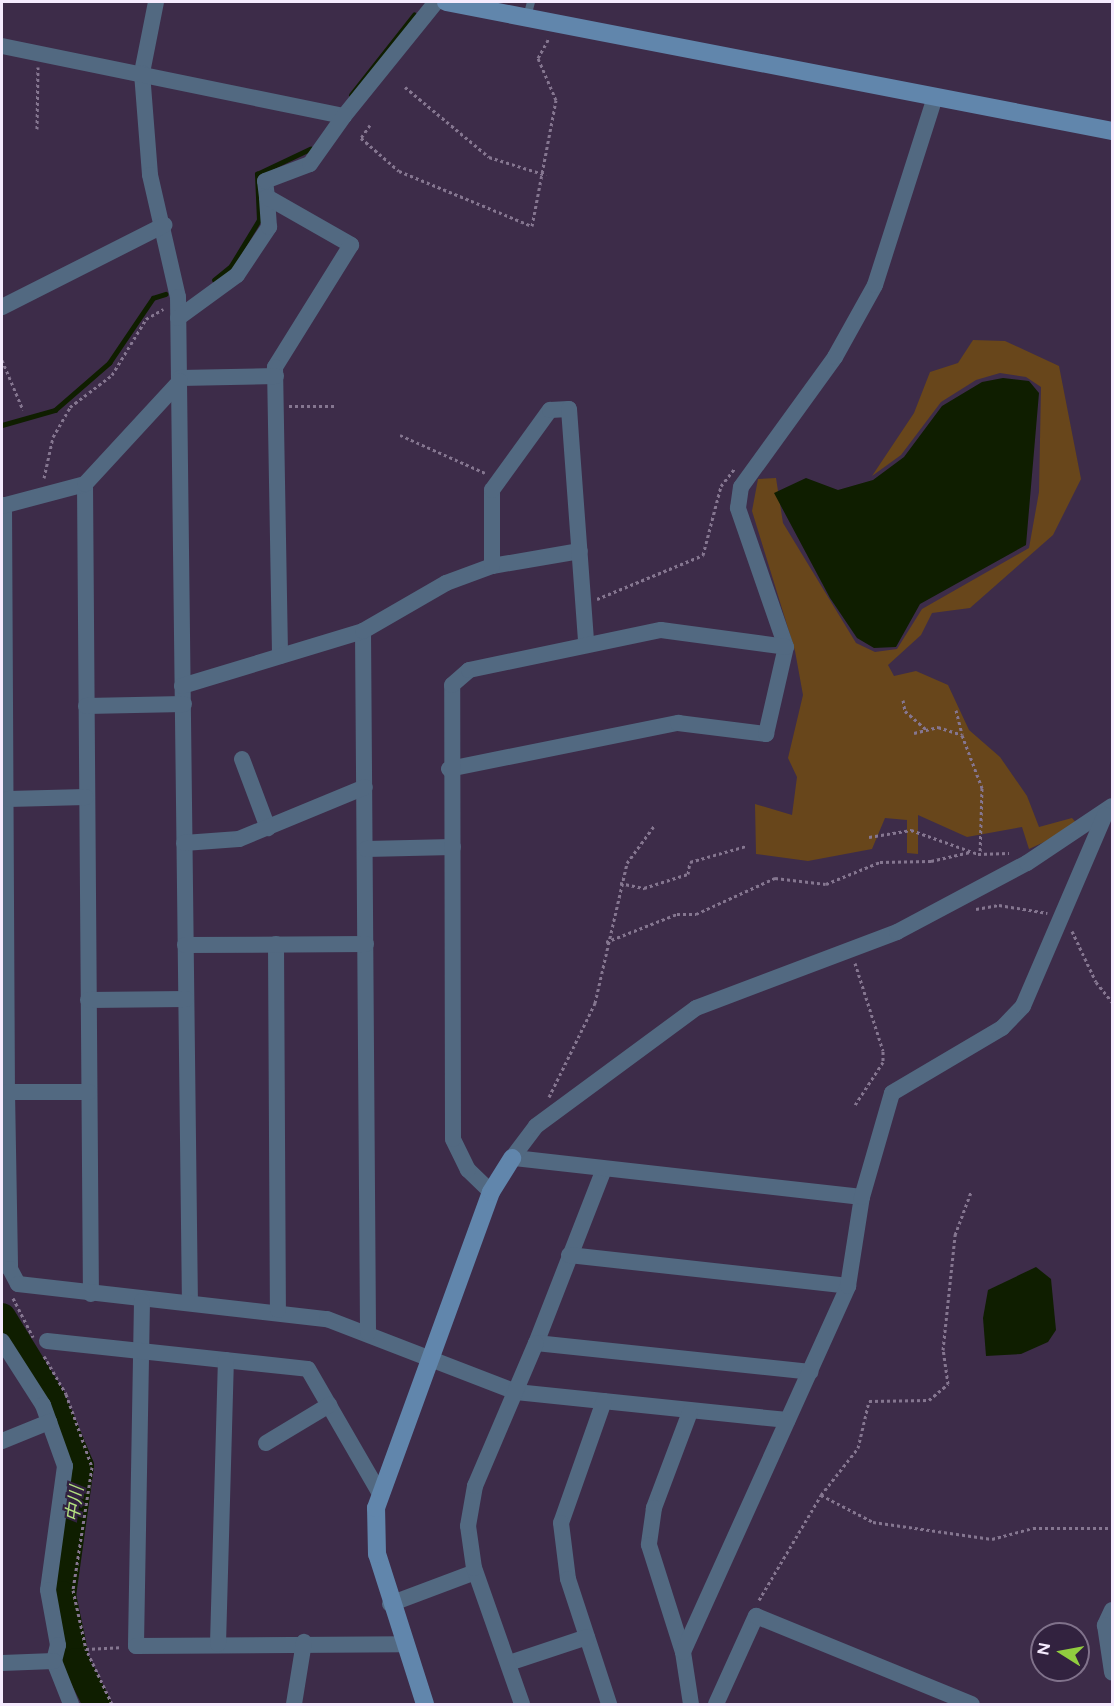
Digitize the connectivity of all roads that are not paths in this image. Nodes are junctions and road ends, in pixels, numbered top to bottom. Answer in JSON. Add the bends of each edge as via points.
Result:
{"nodes":[{"id":1,"x":156,"y":2,"type":"edge"},
{"id":2,"x":436,"y":2,"type":"edge"},
{"id":3,"x":446,"y":2,"type":"edge"},
{"id":4,"x":529,"y":9,"type":"edge"},
{"id":5,"x":2,"y":46,"type":"edge"},
{"id":6,"x":142,"y":73,"type":"junction"},
{"id":7,"x":935,"y":97,"type":"junction"},
{"id":8,"x":344,"y":116,"type":"junction"},
{"id":9,"x":1113,"y":131,"type":"edge"},
{"id":10,"x":267,"y":197,"type":"junction"},
{"id":11,"x":164,"y":225,"type":"junction"},
{"id":12,"x":2,"y":307,"type":"edge"},
{"id":13,"x":178,"y":314,"type":"junction"},
{"id":14,"x":276,"y":376,"type":"junction"},
{"id":15,"x":180,"y":379,"type":"junction"},
{"id":16,"x":85,"y":484,"type":"junction"},
{"id":17,"x":3,"y":506,"type":"edge"},
{"id":18,"x":580,"y":551,"type":"junction"},
{"id":19,"x":492,"y":566,"type":"junction"},
{"id":20,"x":363,"y":631,"type":"junction"},
{"id":21,"x":585,"y":643,"type":"junction"},
{"id":22,"x":786,"y":647,"type":"junction"},
{"id":23,"x":280,"y":656,"type":"junction"},
{"id":24,"x":182,"y":686,"type":"junction"},
{"id":25,"x":183,"y":704,"type":"junction"},
{"id":26,"x":86,"y":706,"type":"junction"},
{"id":27,"x":242,"y":759,"type":"dead end"},
{"id":28,"x":449,"y":769,"type":"junction"},
{"id":29,"x":365,"y":787,"type":"junction"},
{"id":30,"x":86,"y":797,"type":"junction"},
{"id":31,"x":8,"y":799,"type":"junction"},
{"id":32,"x":1108,"y":811,"type":"edge"},
{"id":33,"x":268,"y":828,"type":"junction"},
{"id":34,"x":184,"y":843,"type":"junction"},
{"id":35,"x":453,"y":847,"type":"junction"},
{"id":36,"x":366,"y":849,"type":"junction"},
{"id":37,"x":4,"y":877,"type":"edge"},
{"id":38,"x":276,"y":944,"type":"junction"},
{"id":39,"x":366,"y":944,"type":"junction"},
{"id":40,"x":185,"y":945,"type":"junction"},
{"id":41,"x":186,"y":999,"type":"junction"},
{"id":42,"x":88,"y":1000,"type":"junction"},
{"id":43,"x":7,"y":1092,"type":"junction"},
{"id":44,"x":89,"y":1092,"type":"junction"},
{"id":45,"x":512,"y":1158,"type":"junction"},
{"id":46,"x":604,"y":1168,"type":"junction"},
{"id":47,"x":491,"y":1192,"type":"junction"},
{"id":48,"x":862,"y":1197,"type":"junction"},
{"id":49,"x":6,"y":1225,"type":"edge"},
{"id":50,"x":570,"y":1255,"type":"junction"},
{"id":51,"x":849,"y":1286,"type":"junction"},
{"id":52,"x":91,"y":1294,"type":"junction"},
{"id":53,"x":142,"y":1301,"type":"junction"},
{"id":54,"x":190,"y":1303,"type":"junction"},
{"id":55,"x":278,"y":1310,"type":"junction"},
{"id":56,"x":368,"y":1333,"type":"junction"},
{"id":57,"x":2,"y":1341,"type":"edge"},
{"id":58,"x":47,"y":1341,"type":"dead end"},
{"id":59,"x":536,"y":1343,"type":"junction"},
{"id":60,"x":141,"y":1349,"type":"junction"},
{"id":61,"x":429,"y":1357,"type":"junction"},
{"id":62,"x":226,"y":1360,"type":"junction"},
{"id":63,"x":810,"y":1372,"type":"junction"},
{"id":64,"x":516,"y":1392,"type":"junction"},
{"id":65,"x":604,"y":1401,"type":"junction"},
{"id":66,"x":328,"y":1405,"type":"junction"},
{"id":67,"x":690,"y":1412,"type":"junction"},
{"id":68,"x":788,"y":1420,"type":"junction"},
{"id":69,"x":49,"y":1422,"type":"junction"},
{"id":70,"x":2,"y":1441,"type":"edge"},
{"id":71,"x":266,"y":1443,"type":"dead end"},
{"id":72,"x":379,"y":1492,"type":"junction"},
{"id":73,"x":475,"y":1572,"type":"junction"},
{"id":74,"x":390,"y":1604,"type":"junction"},
{"id":75,"x":1113,"y":1610,"type":"edge"},
{"id":76,"x":587,"y":1637,"type":"junction"},
{"id":77,"x":304,"y":1642,"type":"junction"},
{"id":78,"x":219,"y":1644,"type":"junction"},
{"id":79,"x":404,"y":1644,"type":"junction"},
{"id":80,"x":683,"y":1652,"type":"junction"},
{"id":81,"x":54,"y":1661,"type":"junction"},
{"id":82,"x":2,"y":1663,"type":"edge"},
{"id":83,"x":509,"y":1664,"type":"junction"},
{"id":84,"x":1113,"y":1671,"type":"edge"},
{"id":85,"x":70,"y":1704,"type":"edge"},
{"id":86,"x":294,"y":1704,"type":"edge"},
{"id":87,"x":425,"y":1704,"type":"edge"},
{"id":88,"x":522,"y":1704,"type":"edge"},
{"id":89,"x":609,"y":1704,"type":"edge"},
{"id":90,"x":692,"y":1704,"type":"edge"},
{"id":91,"x":716,"y":1704,"type":"edge"},
{"id":92,"x":972,"y":1704,"type":"edge"}],
"edges":[{"from":1,"to":6,"type":"street"},
{"from":2,"to":8,"type":"street"},
{"from":3,"to":4,"type":"street"},
{"from":4,"to":7,"type":"street","via":[[557,23]]},
{"from":5,"to":6,"type":"street"},
{"from":6,"to":8,"type":"street"},
{"from":6,"to":11,"type":"street","via":[[150,175]]},
{"from":7,"to":9,"type":"street"},
{"from":7,"to":22,"type":"street","via":[[875,285],[835,357],[749,469],[738,508]]},
{"from":8,"to":10,"type":"street","via":[[310,164],[265,181]]},
{"from":10,"to":13,"type":"street","via":[[269,227],[237,275]]},
{"from":10,"to":14,"type":"street","via":[[351,245],[275,367]]},
{"from":11,"to":12,"type":"street"},
{"from":11,"to":13,"type":"street"},
{"from":13,"to":15,"type":"street"},
{"from":14,"to":15,"type":"street"},
{"from":14,"to":23,"type":"street"},
{"from":15,"to":16,"type":"street"},
{"from":15,"to":24,"type":"street"},
{"from":16,"to":17,"type":"street"},
{"from":16,"to":26,"type":"street"},
{"from":17,"to":31,"type":"street"},
{"from":18,"to":19,"type":"street"},
{"from":18,"to":19,"type":"street","via":[[568,409],[543,414],[492,490]]},
{"from":18,"to":21,"type":"street"},
{"from":19,"to":20,"type":"street","via":[[446,583]]},
{"from":20,"to":23,"type":"street"},
{"from":20,"to":29,"type":"street"},
{"from":21,"to":22,"type":"street","via":[[681,628]]},
{"from":21,"to":28,"type":"street","via":[[469,670],[458,679],[451,693]]},
{"from":22,"to":28,"type":"street","via":[[766,734],[678,723]]},
{"from":23,"to":24,"type":"street"},
{"from":24,"to":25,"type":"street"},
{"from":25,"to":26,"type":"street"},
{"from":25,"to":34,"type":"street"},
{"from":26,"to":30,"type":"street"},
{"from":27,"to":33,"type":"street"},
{"from":28,"to":35,"type":"street"},
{"from":29,"to":33,"type":"street"},
{"from":29,"to":36,"type":"street"},
{"from":30,"to":31,"type":"street"},
{"from":30,"to":42,"type":"street"},
{"from":31,"to":37,"type":"street"},
{"from":32,"to":45,"type":"street","via":[[1024,864],[897,932],[696,1008],[551,1114]]},
{"from":32,"to":48,"type":"street","via":[[1023,1006],[1002,1028],[892,1093]]},
{"from":33,"to":34,"type":"street","via":[[239,839]]},
{"from":34,"to":40,"type":"street"},
{"from":35,"to":36,"type":"street"},
{"from":35,"to":47,"type":"street","via":[[453,1139],[468,1170]]},
{"from":36,"to":39,"type":"street"},
{"from":37,"to":43,"type":"street"},
{"from":38,"to":39,"type":"street"},
{"from":38,"to":40,"type":"street"},
{"from":38,"to":55,"type":"street"},
{"from":39,"to":56,"type":"street"},
{"from":40,"to":41,"type":"street"},
{"from":41,"to":42,"type":"street"},
{"from":41,"to":54,"type":"street"},
{"from":42,"to":44,"type":"street"},
{"from":43,"to":44,"type":"street"},
{"from":43,"to":49,"type":"street"},
{"from":44,"to":52,"type":"street"},
{"from":45,"to":46,"type":"street"},
{"from":45,"to":47,"type":"street"},
{"from":46,"to":48,"type":"street"},
{"from":46,"to":50,"type":"street"},
{"from":47,"to":61,"type":"street"},
{"from":48,"to":51,"type":"street"},
{"from":49,"to":52,"type":"street","via":[[10,1269],[18,1284]]},
{"from":50,"to":51,"type":"street"},
{"from":50,"to":59,"type":"street"},
{"from":51,"to":63,"type":"street"},
{"from":52,"to":53,"type":"street"},
{"from":53,"to":54,"type":"street"},
{"from":53,"to":60,"type":"street"},
{"from":54,"to":55,"type":"street"},
{"from":55,"to":56,"type":"street"},
{"from":56,"to":61,"type":"street"},
{"from":57,"to":69,"type":"street"},
{"from":58,"to":60,"type":"street"},
{"from":59,"to":63,"type":"street"},
{"from":59,"to":64,"type":"street"},
{"from":60,"to":62,"type":"street"},
{"from":60,"to":78,"type":"street","via":[[136,1646]]},
{"from":61,"to":64,"type":"street"},
{"from":61,"to":72,"type":"street"},
{"from":62,"to":66,"type":"street","via":[[309,1370]]},
{"from":62,"to":78,"type":"street"},
{"from":63,"to":68,"type":"street"},
{"from":64,"to":65,"type":"street"},
{"from":64,"to":73,"type":"street","via":[[476,1486],[468,1526]]},
{"from":65,"to":67,"type":"street"},
{"from":65,"to":76,"type":"street","via":[[561,1523],[568,1579]]},
{"from":66,"to":71,"type":"street"},
{"from":66,"to":72,"type":"street"},
{"from":67,"to":68,"type":"street"},
{"from":67,"to":80,"type":"street","via":[[650,1526],[657,1577]]},
{"from":68,"to":80,"type":"street"},
{"from":69,"to":70,"type":"street"},
{"from":69,"to":81,"type":"street","via":[[65,1466],[48,1590],[58,1646]]},
{"from":72,"to":74,"type":"street","via":[[377,1554]]},
{"from":73,"to":74,"type":"street"},
{"from":73,"to":83,"type":"street"},
{"from":74,"to":79,"type":"street"},
{"from":75,"to":84,"type":"street","via":[[1105,1633]]},
{"from":76,"to":83,"type":"street"},
{"from":76,"to":89,"type":"street"},
{"from":77,"to":78,"type":"street"},
{"from":77,"to":79,"type":"street"},
{"from":77,"to":86,"type":"street"},
{"from":79,"to":87,"type":"street"},
{"from":80,"to":90,"type":"street"},
{"from":81,"to":82,"type":"street"},
{"from":81,"to":85,"type":"street"},
{"from":83,"to":88,"type":"street"},
{"from":91,"to":92,"type":"street","via":[[756,1616]]}]}
